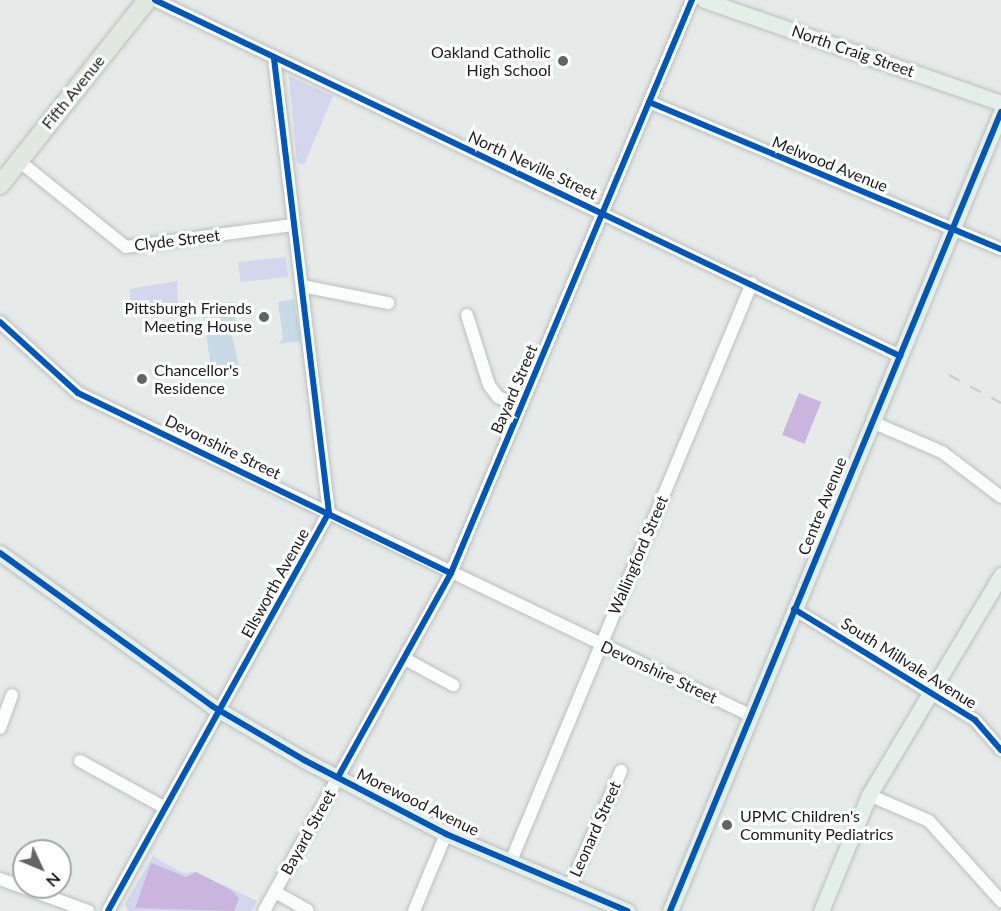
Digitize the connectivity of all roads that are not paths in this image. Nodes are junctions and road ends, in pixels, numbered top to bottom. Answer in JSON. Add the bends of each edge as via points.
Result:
{"nodes":[{"id":1,"x":147,"y":0,"type":"edge"},
{"id":2,"x":155,"y":0,"type":"edge"},
{"id":3,"x":692,"y":0,"type":"edge"},
{"id":4,"x":704,"y":0,"type":"edge"},
{"id":5,"x":274,"y":57,"type":"junction"},
{"id":6,"x":649,"y":102,"type":"junction"},
{"id":7,"x":1001,"y":103,"type":"edge"},
{"id":8,"x":1001,"y":112,"type":"edge"},
{"id":9,"x":19,"y":160,"type":"junction"},
{"id":10,"x":0,"y":185,"type":"edge"},
{"id":11,"x":603,"y":213,"type":"junction"},
{"id":12,"x":293,"y":225,"type":"junction"},
{"id":13,"x":952,"y":230,"type":"junction"},
{"id":14,"x":1001,"y":249,"type":"edge"},
{"id":15,"x":752,"y":283,"type":"junction"},
{"id":16,"x":302,"y":286,"type":"junction"},
{"id":17,"x":388,"y":303,"type":"dead end"},
{"id":18,"x":467,"y":315,"type":"dead end"},
{"id":19,"x":0,"y":322,"type":"edge"},
{"id":20,"x":900,"y":356,"type":"junction"},
{"id":21,"x":520,"y":407,"type":"junction"},
{"id":22,"x":872,"y":422,"type":"junction"},
{"id":23,"x":1001,"y":498,"type":"edge"},
{"id":24,"x":329,"y":513,"type":"junction"},
{"id":25,"x":0,"y":553,"type":"edge"},
{"id":26,"x":451,"y":573,"type":"junction"},
{"id":27,"x":1001,"y":575,"type":"edge"},
{"id":28,"x":794,"y":609,"type":"junction"},
{"id":29,"x":601,"y":645,"type":"junction"},
{"id":30,"x":405,"y":659,"type":"junction"},
{"id":31,"x":453,"y":685,"type":"dead end"},
{"id":32,"x":930,"y":692,"type":"junction"},
{"id":33,"x":12,"y":695,"type":"dead end"},
{"id":34,"x":219,"y":711,"type":"junction"},
{"id":35,"x":752,"y":716,"type":"junction"},
{"id":36,"x":0,"y":728,"type":"edge"},
{"id":37,"x":1001,"y":750,"type":"edge"},
{"id":38,"x":80,"y":761,"type":"dead end"},
{"id":39,"x":621,"y":771,"type":"dead end"},
{"id":40,"x":338,"y":777,"type":"junction"},
{"id":41,"x":869,"y":795,"type":"junction"},
{"id":42,"x":165,"y":808,"type":"junction"},
{"id":43,"x":446,"y":834,"type":"junction"},
{"id":44,"x":511,"y":861,"type":"junction"},
{"id":45,"x":0,"y":879,"type":"edge"},
{"id":46,"x":570,"y":886,"type":"junction"},
{"id":47,"x":275,"y":892,"type":"junction"},
{"id":48,"x":1001,"y":901,"type":"edge"},
{"id":49,"x":307,"y":910,"type":"edge"},
{"id":50,"x":88,"y":911,"type":"edge"},
{"id":51,"x":108,"y":911,"type":"edge"},
{"id":52,"x":264,"y":911,"type":"edge"},
{"id":53,"x":414,"y":911,"type":"edge"},
{"id":54,"x":627,"y":911,"type":"edge"},
{"id":55,"x":670,"y":911,"type":"edge"},
{"id":56,"x":820,"y":911,"type":"edge"}],
"edges":[{"from":1,"to":9,"type":"highway","name":"Fifth Avenue"},
{"from":2,"to":5,"type":"street","name":"North Neville Street"},
{"from":3,"to":6,"type":"street","name":"Bayard Street"},
{"from":4,"to":7,"type":"main road","name":"North Craig Street"},
{"from":5,"to":11,"type":"street","name":"North Neville Street"},
{"from":5,"to":12,"type":"street"},
{"from":6,"to":11,"type":"street","name":"Bayard Street"},
{"from":6,"to":13,"type":"street","name":"Melwood Avenue"},
{"from":8,"to":13,"type":"main road","name":"Centre Avenue"},
{"from":9,"to":10,"type":"highway","name":"Fifth Avenue"},
{"from":9,"to":12,"type":"street","name":"Clyde Street","via":[[126,247]]},
{"from":11,"to":15,"type":"street","name":"North Neville Street"},
{"from":11,"to":21,"type":"street","name":"Bayard Street"},
{"from":12,"to":16,"type":"street"},
{"from":13,"to":14,"type":"street","name":"Melwood Avenue"},
{"from":13,"to":20,"type":"main road","name":"Centre Avenue"},
{"from":15,"to":20,"type":"street","name":"North Neville Street"},
{"from":15,"to":29,"type":"street","name":"Wallingford Street"},
{"from":16,"to":17,"type":"street"},
{"from":16,"to":24,"type":"street"},
{"from":18,"to":21,"type":"street","via":[[489,385],[498,397]]},
{"from":19,"to":24,"type":"street","name":"Devonshire Street","via":[[78,393]]},
{"from":20,"to":22,"type":"main road","name":"Centre Avenue"},
{"from":21,"to":26,"type":"street","name":"Bayard Street"},
{"from":22,"to":23,"type":"street","via":[[942,452]]},
{"from":22,"to":28,"type":"main road","name":"Centre Avenue"},
{"from":24,"to":26,"type":"street","name":"Devonshire Street"},
{"from":24,"to":34,"type":"street","name":"Ellsworth Avenue"},
{"from":25,"to":34,"type":"main road","name":"Morewood Avenue"},
{"from":26,"to":29,"type":"street","name":"Devonshire Street"},
{"from":26,"to":30,"type":"street","name":"Bayard Street"},
{"from":27,"to":32,"type":"main road"},
{"from":28,"to":32,"type":"street","name":"South Millvale Avenue"},
{"from":28,"to":35,"type":"main road","name":"Centre Avenue"},
{"from":29,"to":35,"type":"street","name":"Devonshire Street"},
{"from":29,"to":44,"type":"street","name":"Wallingford Street"},
{"from":30,"to":31,"type":"street"},
{"from":30,"to":40,"type":"street","name":"Bayard Street"},
{"from":32,"to":37,"type":"street","name":"South Millvale Avenue","via":[[975,720]]},
{"from":32,"to":41,"type":"main road"},
{"from":33,"to":36,"type":"street"},
{"from":34,"to":40,"type":"main road","name":"Morewood Avenue"},
{"from":34,"to":42,"type":"street","name":"Ellsworth Avenue"},
{"from":35,"to":55,"type":"main road","name":"Centre Avenue"},
{"from":38,"to":42,"type":"street"},
{"from":39,"to":46,"type":"street","name":"Leonard Street"},
{"from":40,"to":43,"type":"main road","name":"Morewood Avenue"},
{"from":40,"to":47,"type":"street","name":"Bayard Street"},
{"from":41,"to":48,"type":"street","via":[[929,821]]},
{"from":41,"to":56,"type":"main road"},
{"from":42,"to":51,"type":"street","name":"Ellsworth Avenue"},
{"from":43,"to":44,"type":"main road","name":"Morewood Avenue"},
{"from":43,"to":53,"type":"street"},
{"from":44,"to":46,"type":"main road","name":"Morewood Avenue"},
{"from":45,"to":50,"type":"street"},
{"from":46,"to":54,"type":"main road","name":"Morewood Avenue"},
{"from":47,"to":49,"type":"street"},
{"from":47,"to":52,"type":"street","name":"Bayard Street"}]}
